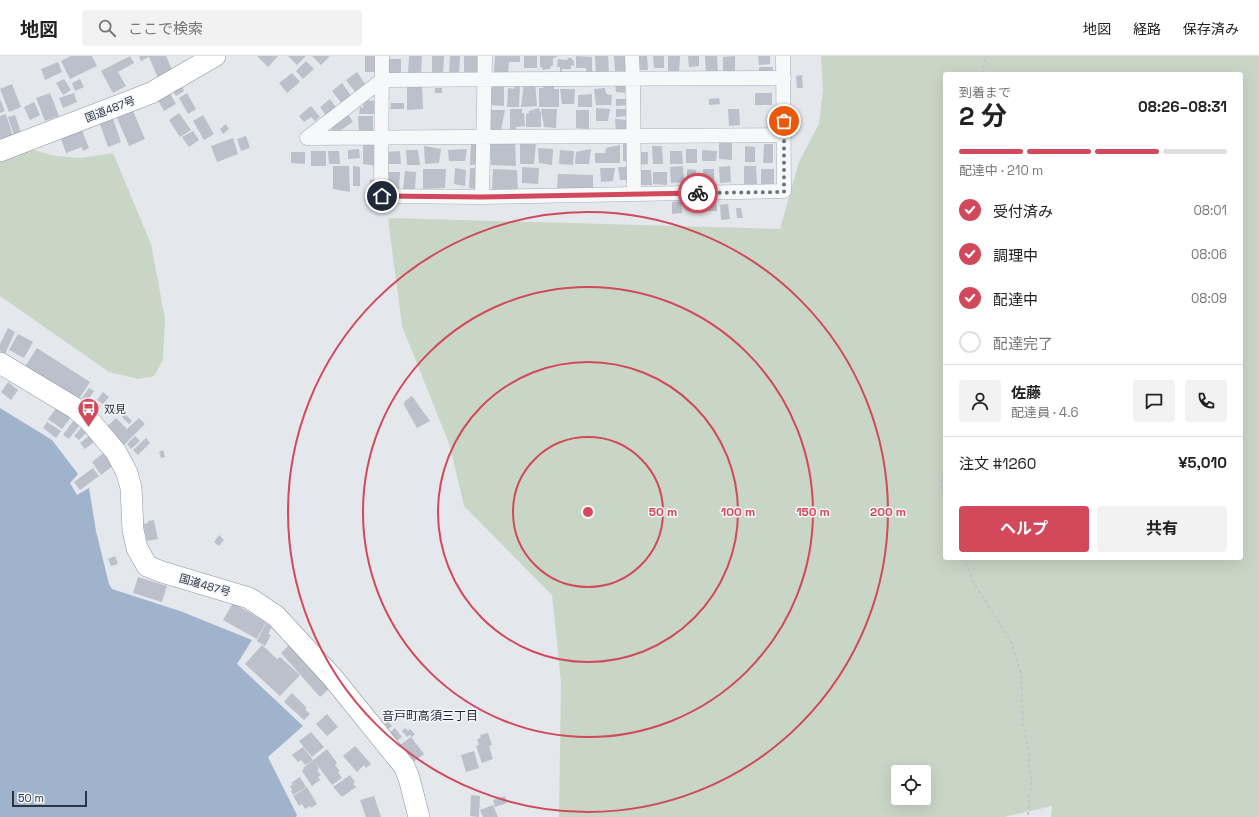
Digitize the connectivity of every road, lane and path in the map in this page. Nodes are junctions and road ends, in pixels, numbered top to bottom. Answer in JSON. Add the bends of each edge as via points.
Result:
{"nodes":[{"id":1,"x":215,"y":56,"type":"edge"},
{"id":2,"x":382,"y":56,"type":"edge"},
{"id":3,"x":485,"y":56,"type":"edge"},
{"id":4,"x":632,"y":56,"type":"edge"},
{"id":5,"x":783,"y":56,"type":"edge"},
{"id":6,"x":986,"y":56,"type":"edge"},
{"id":7,"x":982,"y":72,"type":"edge"},
{"id":8,"x":784,"y":78,"type":"junction"},
{"id":9,"x":633,"y":79,"type":"junction"},
{"id":10,"x":382,"y":80,"type":"junction"},
{"id":11,"x":484,"y":80,"type":"junction"},
{"id":12,"x":634,"y":135,"type":"junction"},
{"id":13,"x":784,"y":135,"type":"junction"},
{"id":14,"x":484,"y":137,"type":"junction"},
{"id":15,"x":381,"y":138,"type":"junction"},
{"id":16,"x":0,"y":151,"type":"edge"},
{"id":17,"x":634,"y":194,"type":"junction"},
{"id":18,"x":482,"y":197,"type":"junction"},
{"id":19,"x":0,"y":363,"type":"edge"},
{"id":20,"x":943,"y":474,"type":"edge"},
{"id":21,"x":943,"y":494,"type":"edge"},
{"id":22,"x":964,"y":560,"type":"edge"},
{"id":23,"x":419,"y":817,"type":"edge"},
{"id":24,"x":1028,"y":817,"type":"edge"}],
"edges":[{"from":1,"to":16,"type":"highway","name":"国道487号","via":[[151,93]]},
{"from":2,"to":10,"type":"street"},
{"from":3,"to":11,"type":"street"},
{"from":4,"to":9,"type":"street"},
{"from":5,"to":8,"type":"street"},
{"from":6,"to":7,"type":"path"},
{"from":8,"to":9,"type":"street"},
{"from":8,"to":13,"type":"street"},
{"from":9,"to":11,"type":"street"},
{"from":9,"to":12,"type":"street"},
{"from":10,"to":11,"type":"street"},
{"from":10,"to":15,"type":"street"},
{"from":10,"to":15,"type":"street","via":[[307,138]]},
{"from":11,"to":14,"type":"street"},
{"from":12,"to":13,"type":"street"},
{"from":12,"to":14,"type":"street"},
{"from":12,"to":17,"type":"street"},
{"from":13,"to":17,"type":"street","via":[[784,192]]},
{"from":14,"to":15,"type":"street"},
{"from":14,"to":18,"type":"street"},
{"from":15,"to":18,"type":"street","via":[[382,196]]},
{"from":17,"to":18,"type":"street"},
{"from":19,"to":23,"type":"highway","name":"国道487号","via":[[75,408],[116,452],[127,473],[131,488],[133,530],[137,548],[147,566],[249,598],[276,616],[333,678],[404,766]]},
{"from":20,"to":21,"type":"path"},
{"from":22,"to":24,"type":"path","via":[[976,587],[1011,641],[1021,674],[1023,724],[1032,780]]}]}
